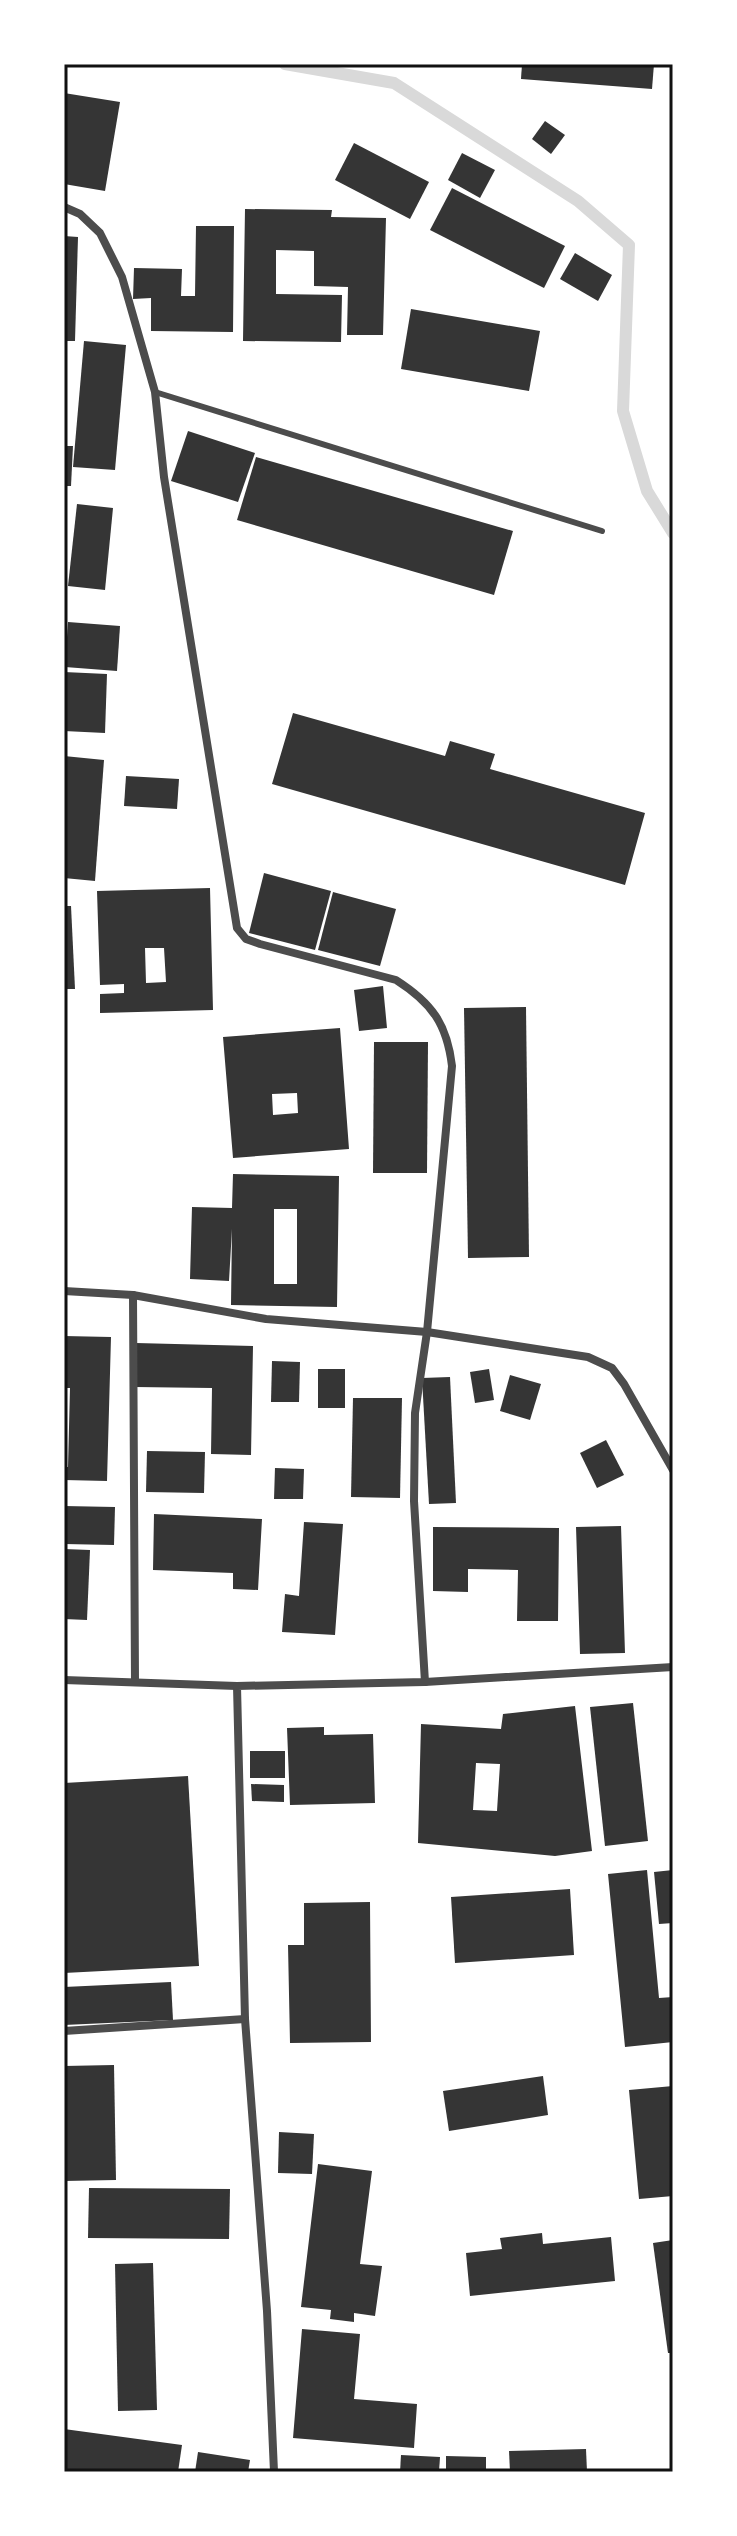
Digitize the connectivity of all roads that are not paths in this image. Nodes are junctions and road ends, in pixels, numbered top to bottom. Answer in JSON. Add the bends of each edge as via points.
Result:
{"nodes":[{"id":1,"x":64,"y":207,"type":"edge"},
{"id":2,"x":155,"y":392,"type":"junction"},
{"id":3,"x":602,"y":531,"type":"dead end"},
{"id":4,"x":64,"y":1291,"type":"edge"},
{"id":5,"x":133,"y":1295,"type":"junction"},
{"id":6,"x":427,"y":1332,"type":"junction"},
{"id":7,"x":673,"y":1470,"type":"edge"},
{"id":8,"x":673,"y":1667,"type":"edge"},
{"id":9,"x":64,"y":1680,"type":"edge"},
{"id":10,"x":135,"y":1682,"type":"junction"},
{"id":11,"x":425,"y":1682,"type":"junction"},
{"id":12,"x":237,"y":1686,"type":"junction"},
{"id":13,"x":245,"y":2019,"type":"junction"},
{"id":14,"x":64,"y":2031,"type":"edge"},
{"id":15,"x":274,"y":2472,"type":"edge"}],
"edges":[{"from":1,"to":2,"type":"street","via":[[100,233],[122,277]]},
{"from":2,"to":3,"type":"lane"},
{"from":2,"to":6,"type":"street","via":[[237,928],[260,944],[396,980],[436,1015],[449,1039],[452,1066]]},
{"from":4,"to":5,"type":"street"},
{"from":5,"to":6,"type":"street","via":[[266,1319]]},
{"from":5,"to":10,"type":"street"},
{"from":6,"to":7,"type":"street","via":[[588,1357],[612,1368]]},
{"from":6,"to":11,"type":"street","via":[[415,1413],[414,1501]]},
{"from":8,"to":11,"type":"street"},
{"from":9,"to":10,"type":"street"},
{"from":10,"to":12,"type":"street"},
{"from":11,"to":12,"type":"street"},
{"from":12,"to":13,"type":"street"},
{"from":13,"to":14,"type":"street"},
{"from":13,"to":15,"type":"street"}]}
